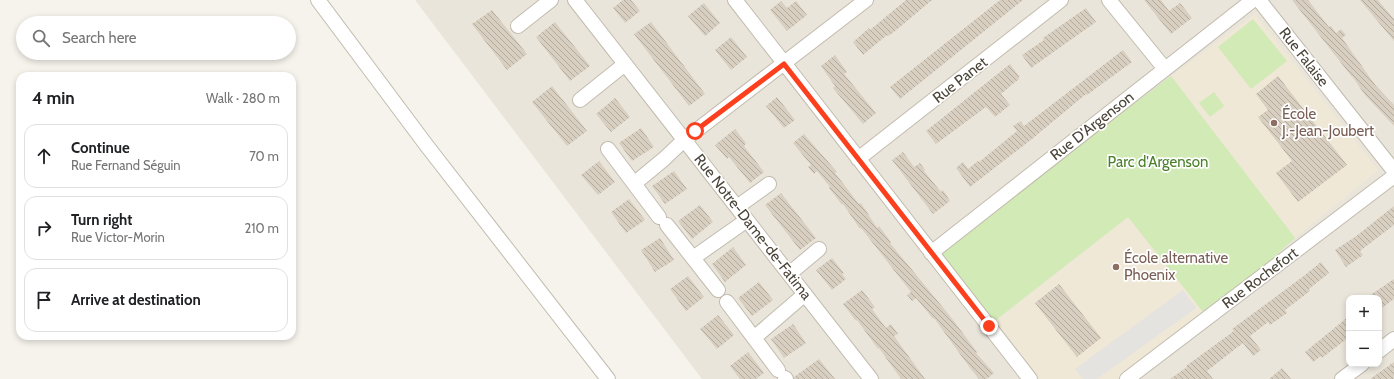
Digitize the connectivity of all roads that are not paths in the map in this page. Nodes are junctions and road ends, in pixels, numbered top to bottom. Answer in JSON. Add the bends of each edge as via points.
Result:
{"nodes":[{"id":1,"x":318,"y":0,"type":"edge"},
{"id":2,"x":551,"y":0,"type":"edge"},
{"id":3,"x":575,"y":0,"type":"edge"},
{"id":4,"x":735,"y":0,"type":"edge"},
{"id":5,"x":866,"y":0,"type":"edge"},
{"id":6,"x":1061,"y":0,"type":"edge"},
{"id":7,"x":1109,"y":0,"type":"edge"},
{"id":8,"x":1253,"y":0,"type":"edge"},
{"id":9,"x":1259,"y":0,"type":"edge"},
{"id":10,"x":518,"y":26,"type":"dead end"},
{"id":11,"x":625,"y":64,"type":"junction"},
{"id":12,"x":784,"y":64,"type":"junction"},
{"id":13,"x":1165,"y":69,"type":"junction"},
{"id":14,"x":580,"y":100,"type":"dead end"},
{"id":15,"x":684,"y":140,"type":"junction"},
{"id":16,"x":608,"y":149,"type":"dead end"},
{"id":17,"x":858,"y":159,"type":"junction"},
{"id":18,"x":1394,"y":171,"type":"edge"},
{"id":19,"x":1394,"y":176,"type":"edge"},
{"id":20,"x":635,"y":183,"type":"junction"},
{"id":21,"x":769,"y":184,"type":"dead end"},
{"id":22,"x":737,"y":207,"type":"junction"},
{"id":23,"x":747,"y":220,"type":"junction"},
{"id":24,"x":819,"y":249,"type":"dead end"},
{"id":25,"x":931,"y":253,"type":"junction"},
{"id":26,"x":693,"y":258,"type":"junction"},
{"id":27,"x":789,"y":274,"type":"junction"},
{"id":28,"x":718,"y":290,"type":"dead end"},
{"id":29,"x":805,"y":294,"type":"junction"},
{"id":30,"x":727,"y":302,"type":"dead end"},
{"id":31,"x":754,"y":338,"type":"junction"},
{"id":32,"x":1394,"y":339,"type":"edge"},
{"id":33,"x":1382,"y":349,"type":"edge"},
{"id":34,"x":1358,"y":367,"type":"edge"},
{"id":35,"x":783,"y":376,"type":"edge"},
{"id":36,"x":866,"y":377,"type":"edge"},
{"id":37,"x":608,"y":379,"type":"edge"},
{"id":38,"x":1030,"y":379,"type":"edge"},
{"id":39,"x":1127,"y":379,"type":"edge"},
{"id":40,"x":1343,"y":379,"type":"edge"}],
"edges":[{"from":1,"to":37,"type":"street","via":[[427,146]]},
{"from":2,"to":10,"type":"street"},
{"from":3,"to":11,"type":"street","name":"Rue Notre-Dame-de-Fatima"},
{"from":4,"to":12,"type":"street"},
{"from":5,"to":12,"type":"street"},
{"from":6,"to":17,"type":"street","name":"Rue Panet"},
{"from":7,"to":13,"type":"street"},
{"from":8,"to":13,"type":"street","name":"Rue D'Argenson"},
{"from":9,"to":18,"type":"street","name":"Rue Falaise"},
{"from":11,"to":14,"type":"street"},
{"from":11,"to":15,"type":"street","name":"Rue Notre-Dame-de-Fatima"},
{"from":12,"to":15,"type":"street"},
{"from":12,"to":17,"type":"street"},
{"from":13,"to":25,"type":"street","name":"Rue D'Argenson"},
{"from":15,"to":20,"type":"street"},
{"from":15,"to":22,"type":"street","name":"Rue Notre-Dame-de-Fatima"},
{"from":16,"to":20,"type":"street"},
{"from":17,"to":25,"type":"street"},
{"from":19,"to":39,"type":"street","name":"Rue Rochefort"},
{"from":20,"to":26,"type":"street"},
{"from":21,"to":22,"type":"street"},
{"from":22,"to":23,"type":"street","name":"Rue Notre-Dame-de-Fatima"},
{"from":23,"to":26,"type":"street"},
{"from":23,"to":27,"type":"street","name":"Rue Notre-Dame-de-Fatima"},
{"from":24,"to":27,"type":"street"},
{"from":25,"to":38,"type":"street"},
{"from":26,"to":28,"type":"street"},
{"from":27,"to":29,"type":"street","name":"Rue Notre-Dame-de-Fatima"},
{"from":29,"to":31,"type":"street"},
{"from":29,"to":36,"type":"street","name":"Rue Notre-Dame-de-Fatima"},
{"from":30,"to":31,"type":"street"},
{"from":31,"to":35,"type":"street"},
{"from":32,"to":33,"type":"street"},
{"from":34,"to":40,"type":"street"}]}
